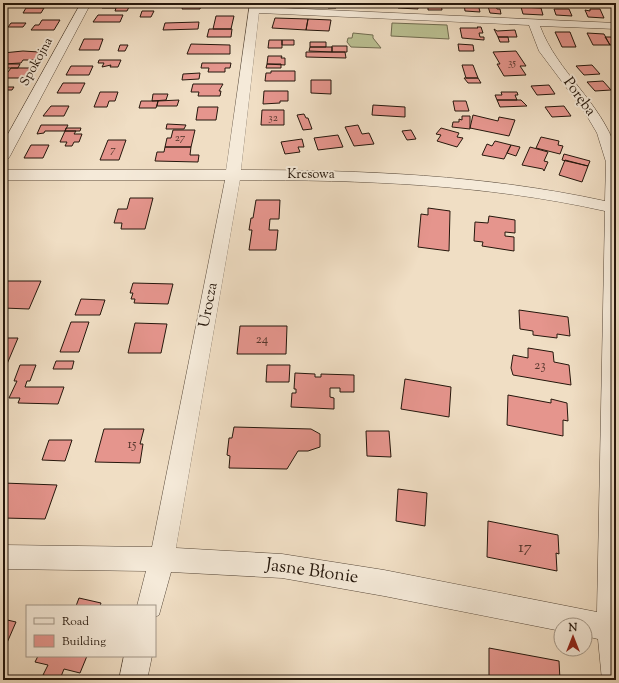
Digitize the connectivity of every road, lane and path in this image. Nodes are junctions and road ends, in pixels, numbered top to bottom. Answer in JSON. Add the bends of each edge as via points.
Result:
{"nodes":[{"id":1,"x":86,"y":3,"type":"edge"},
{"id":2,"x":255,"y":7,"type":"edge"},
{"id":3,"x":534,"y":22,"type":"junction"},
{"id":4,"x":616,"y":26,"type":"edge"},
{"id":5,"x":3,"y":156,"type":"edge"},
{"id":6,"x":3,"y":175,"type":"edge"},
{"id":7,"x":233,"y":175,"type":"junction"},
{"id":8,"x":614,"y":208,"type":"edge"},
{"id":9,"x":3,"y":557,"type":"edge"},
{"id":10,"x":162,"y":559,"type":"junction"},
{"id":11,"x":150,"y":605,"type":"edge"},
{"id":12,"x":613,"y":628,"type":"edge"},
{"id":13,"x":138,"y":657,"type":"edge"},
{"id":14,"x":133,"y":680,"type":"edge"},
{"id":15,"x":616,"y":680,"type":"edge"}],
"edges":[{"from":1,"to":5,"type":"street","name":"Spokojna"},
{"from":2,"to":3,"type":"street"},
{"from":2,"to":7,"type":"street","name":"Urocza"},
{"from":3,"to":4,"type":"street"},
{"from":3,"to":8,"type":"street","name":"Poręba","via":[[545,51],[590,110],[604,133],[613,162]]},
{"from":6,"to":7,"type":"street","name":"Kresowa"},
{"from":7,"to":8,"type":"street","name":"Kresowa","via":[[334,175],[434,181],[517,191]]},
{"from":7,"to":10,"type":"street","name":"Urocza"},
{"from":8,"to":12,"type":"street","name":"Poręba"},
{"from":9,"to":10,"type":"street","name":"Jasne Błonie"},
{"from":10,"to":11,"type":"street","name":"Urocza"},
{"from":10,"to":12,"type":"street","name":"Jasne Błonie","via":[[282,566],[384,583]]},
{"from":12,"to":15,"type":"street","name":"Poręba"},
{"from":13,"to":14,"type":"street"}]}
